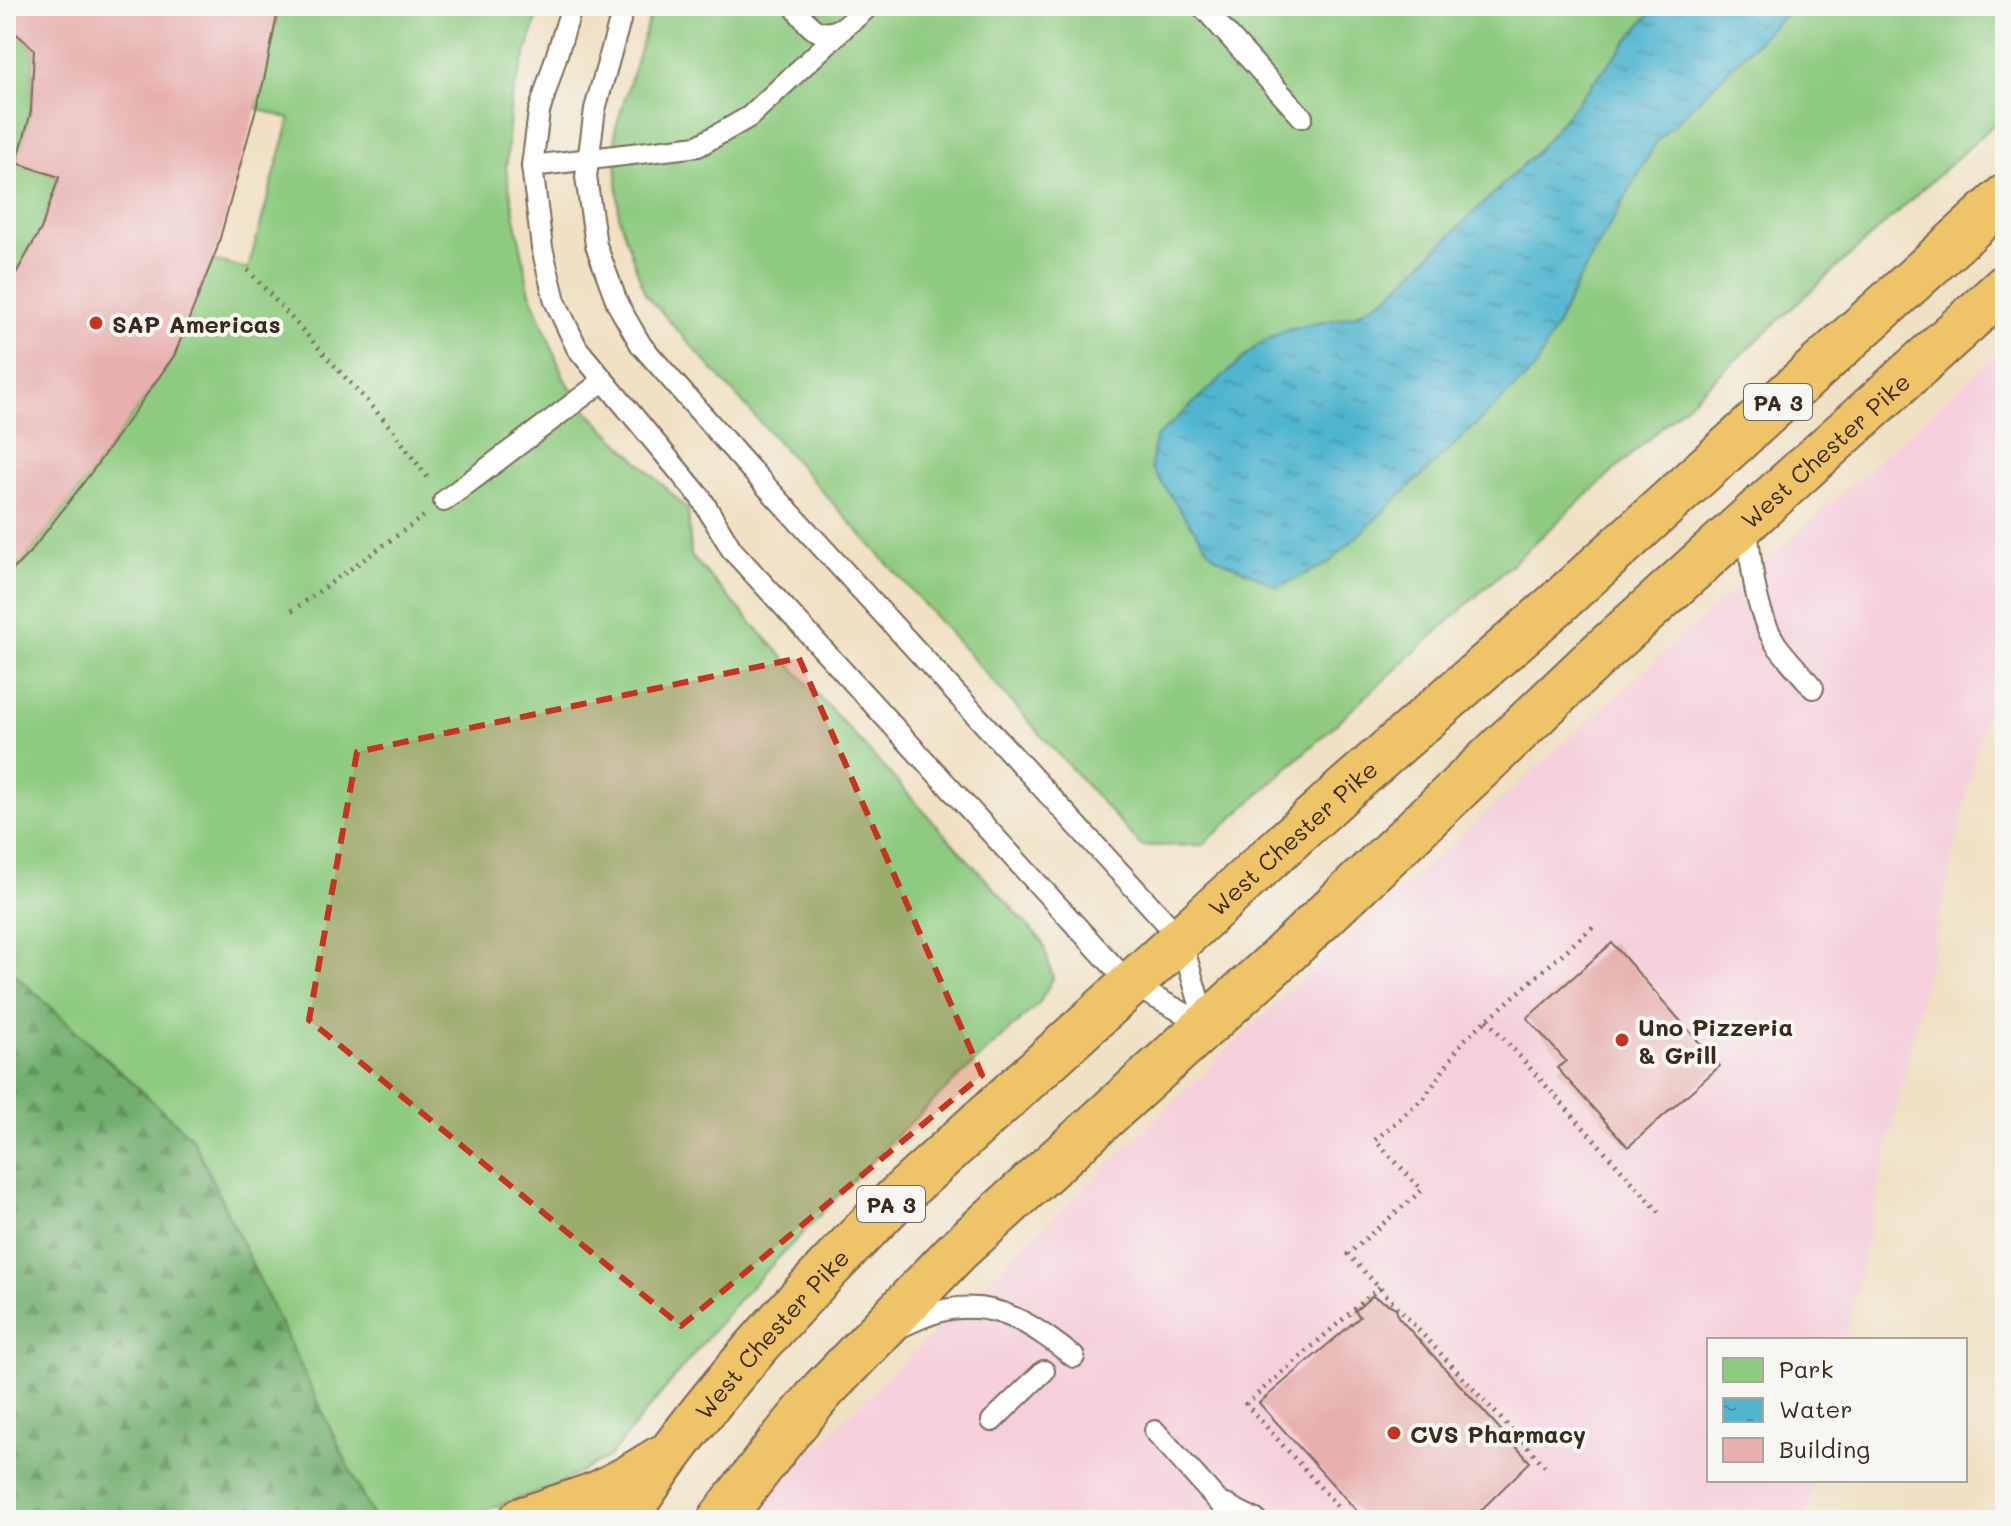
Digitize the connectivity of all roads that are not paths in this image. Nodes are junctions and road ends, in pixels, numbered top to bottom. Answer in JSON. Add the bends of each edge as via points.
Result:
{"nodes":[{"id":1,"x":572,"y":6,"type":"edge"},
{"id":2,"x":624,"y":6,"type":"edge"},
{"id":3,"x":794,"y":6,"type":"edge"},
{"id":4,"x":869,"y":6,"type":"edge"},
{"id":5,"x":1202,"y":6,"type":"edge"},
{"id":6,"x":844,"y":28,"type":"junction"},
{"id":7,"x":1302,"y":117,"type":"dead end"},
{"id":8,"x":588,"y":160,"type":"junction"},
{"id":9,"x":532,"y":166,"type":"junction"},
{"id":10,"x":2005,"y":197,"type":"edge"},
{"id":11,"x":2005,"y":287,"type":"edge"},
{"id":12,"x":603,"y":381,"type":"junction"},
{"id":13,"x":444,"y":501,"type":"road end"},
{"id":14,"x":1746,"y":521,"type":"junction"},
{"id":15,"x":1813,"y":688,"type":"dead end"},
{"id":16,"x":1181,"y":939,"type":"junction"},
{"id":17,"x":1130,"y":984,"type":"junction"},
{"id":18,"x":1206,"y":1025,"type":"junction"},
{"id":19,"x":869,"y":1341,"type":"junction"},
{"id":20,"x":1074,"y":1357,"type":"dead end"},
{"id":21,"x":1044,"y":1371,"type":"dead end"},
{"id":22,"x":992,"y":1421,"type":"dead end"},
{"id":23,"x":1155,"y":1431,"type":"dead end"},
{"id":24,"x":676,"y":1448,"type":"junction"},
{"id":25,"x":1219,"y":1501,"type":"junction"},
{"id":26,"x":521,"y":1520,"type":"edge"},
{"id":27,"x":624,"y":1520,"type":"edge"},
{"id":28,"x":720,"y":1520,"type":"edge"},
{"id":29,"x":1235,"y":1520,"type":"edge"},
{"id":30,"x":1256,"y":1520,"type":"edge"}],
"edges":[{"from":1,"to":9,"type":"lane","via":[[539,112]]},
{"from":2,"to":8,"type":"lane","via":[[595,109]]},
{"from":3,"to":6,"type":"lane","via":[[813,29],[825,33]]},
{"from":4,"to":6,"type":"lane"},
{"from":5,"to":7,"type":"lane"},
{"from":6,"to":8,"type":"lane","via":[[749,117],[698,146]]},
{"from":8,"to":9,"type":"lane"},
{"from":8,"to":16,"type":"lane","via":[[596,245],[618,305],[641,345]]},
{"from":9,"to":12,"type":"lane","via":[[555,301],[577,348]]},
{"from":10,"to":16,"type":"highway","name":"West Chester Pike","number":"PA 3"},
{"from":11,"to":14,"type":"highway","name":"West Chester Pike","number":"PA 3"},
{"from":12,"to":13,"type":"lane"},
{"from":12,"to":17,"type":"lane","via":[[701,498],[732,550]]},
{"from":14,"to":15,"type":"lane","via":[[1756,594],[1767,626]]},
{"from":14,"to":18,"type":"highway","name":"West Chester Pike","number":"PA 3"},
{"from":16,"to":17,"type":"highway","name":"West Chester Pike","number":"PA 3"},
{"from":16,"to":18,"type":"lane"},
{"from":17,"to":18,"type":"lane"},
{"from":17,"to":24,"type":"highway","name":"West Chester Pike","number":"PA 3","via":[[857,1238],[764,1338]]},
{"from":18,"to":19,"type":"highway","name":"West Chester Pike","number":"PA 3","via":[[1001,1210]]},
{"from":19,"to":20,"type":"lane","via":[[949,1309],[983,1308],[1023,1321]]},
{"from":19,"to":28,"type":"highway","name":"West Chester Pike","number":"PA 3"},
{"from":21,"to":22,"type":"lane"},
{"from":23,"to":25,"type":"lane"},
{"from":24,"to":26,"type":"highway","via":[[597,1494]]},
{"from":24,"to":27,"type":"highway","name":"West Chester Pike","number":"PA 3"},
{"from":25,"to":29,"type":"lane"},
{"from":25,"to":30,"type":"lane"}]}
